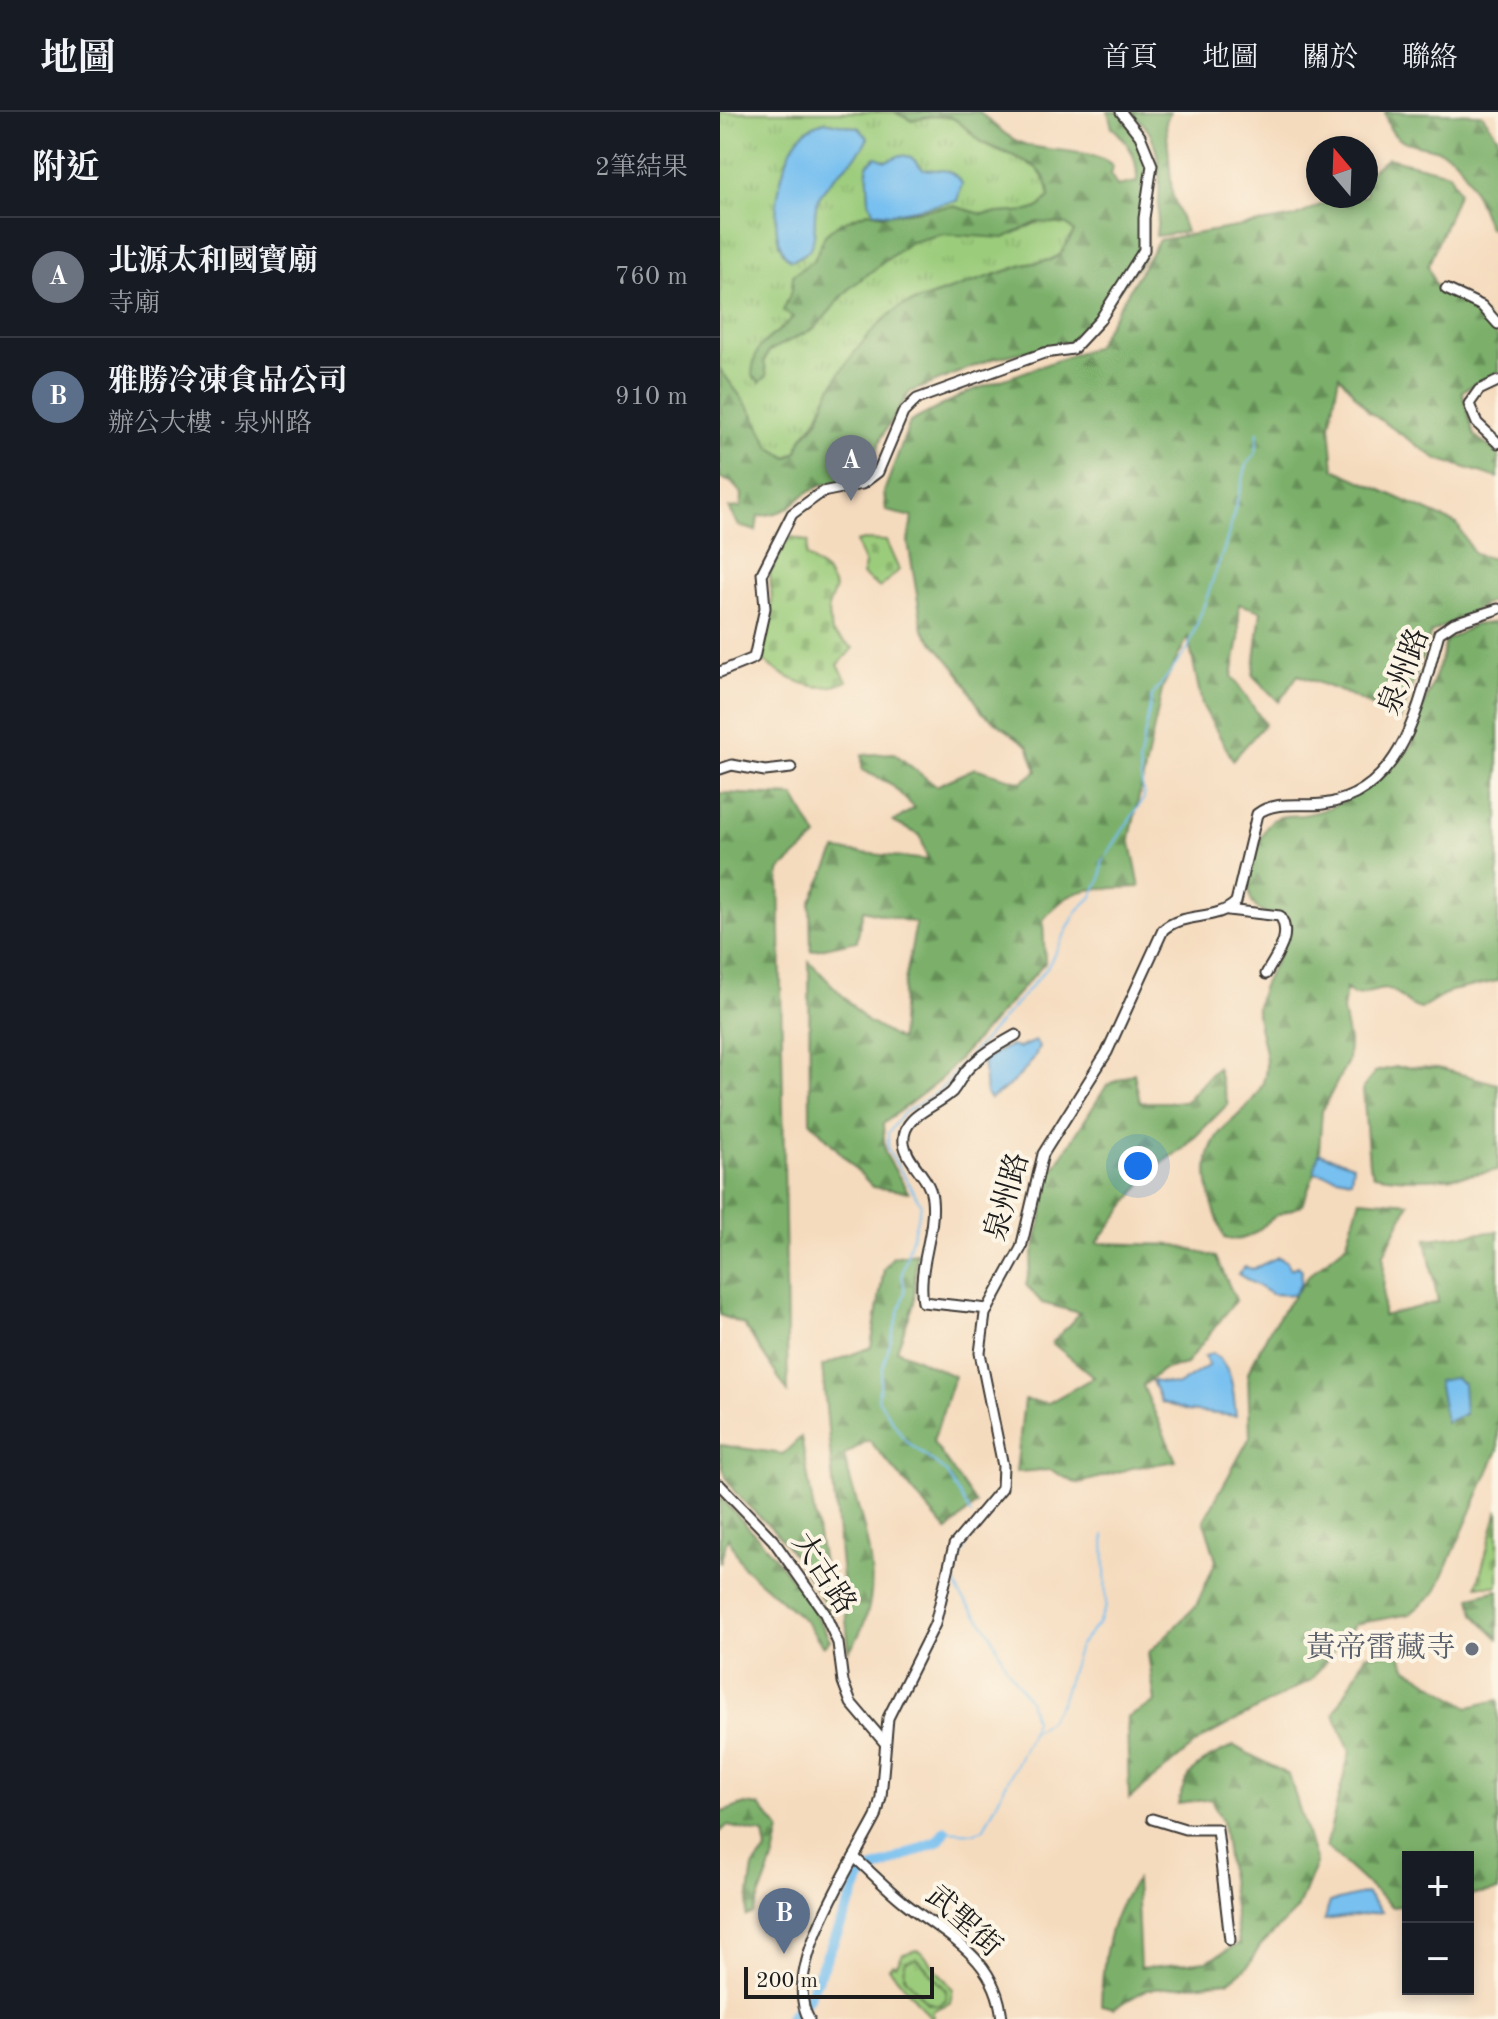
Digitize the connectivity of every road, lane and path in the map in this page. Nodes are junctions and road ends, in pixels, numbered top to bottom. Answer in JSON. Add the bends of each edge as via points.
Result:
{"nodes":[{"id":1,"x":1121,"y":112,"type":"edge"},
{"id":2,"x":1446,"y":289,"type":"dead end"},
{"id":3,"x":1498,"y":324,"type":"edge"},
{"id":4,"x":1498,"y":381,"type":"edge"},
{"id":5,"x":1498,"y":443,"type":"edge"},
{"id":6,"x":1498,"y":609,"type":"edge"},
{"id":7,"x":720,"y":672,"type":"edge"},
{"id":8,"x":791,"y":768,"type":"dead end"},
{"id":9,"x":720,"y":769,"type":"edge"},
{"id":10,"x":1228,"y":910,"type":"junction"},
{"id":11,"x":1266,"y":974,"type":"dead end"},
{"id":12,"x":1016,"y":1035,"type":"dead end"},
{"id":13,"x":988,"y":1309,"type":"junction"},
{"id":14,"x":720,"y":1485,"type":"edge"},
{"id":15,"x":885,"y":1743,"type":"junction"},
{"id":16,"x":1152,"y":1819,"type":"dead end"},
{"id":17,"x":854,"y":1857,"type":"junction"},
{"id":18,"x":1230,"y":1940,"type":"dead end"},
{"id":19,"x":809,"y":2019,"type":"edge"},
{"id":20,"x":1002,"y":2019,"type":"edge"}],
"edges":[{"from":1,"to":7,"type":"street","via":[[1140,136],[1152,165],[1144,250],[1088,337],[1073,349],[1044,353],[917,399],[903,413],[872,478],[822,492],[792,514],[762,573],[765,608],[754,658]]},
{"from":2,"to":3,"type":"street","via":[[1482,306]]},
{"from":4,"to":5,"type":"street","via":[[1479,390],[1469,404],[1477,423]]},
{"from":6,"to":10,"type":"street","name":"泉州路","via":[[1439,633],[1406,737],[1376,780],[1339,801],[1275,806],[1257,814],[1239,895]]},
{"from":8,"to":9,"type":"street"},
{"from":10,"to":11,"type":"street","via":[[1280,916],[1286,926]]},
{"from":10,"to":13,"type":"street","name":"泉州路","via":[[1181,919],[1163,930],[1107,1052],[1043,1154],[1021,1248]]},
{"from":12,"to":13,"type":"street","via":[[988,1051],[951,1092],[911,1120],[904,1135],[905,1149],[932,1195],[919,1281],[923,1302]]},
{"from":13,"to":15,"type":"street","name":"泉州路","via":[[980,1353],[999,1440],[1002,1488],[954,1545],[935,1624],[896,1696]]},
{"from":14,"to":15,"type":"street","name":"大古路","via":[[773,1540],[824,1612],[838,1643],[851,1703]]},
{"from":15,"to":17,"type":"street","name":"泉州路","via":[[880,1804]]},
{"from":16,"to":18,"type":"street","via":[[1185,1829],[1217,1829]]},
{"from":17,"to":19,"type":"street","name":"泉州路","via":[[813,1936],[799,1994]]},
{"from":17,"to":20,"type":"street","name":"武聖街","via":[[975,1957],[1000,1995]]}]}
